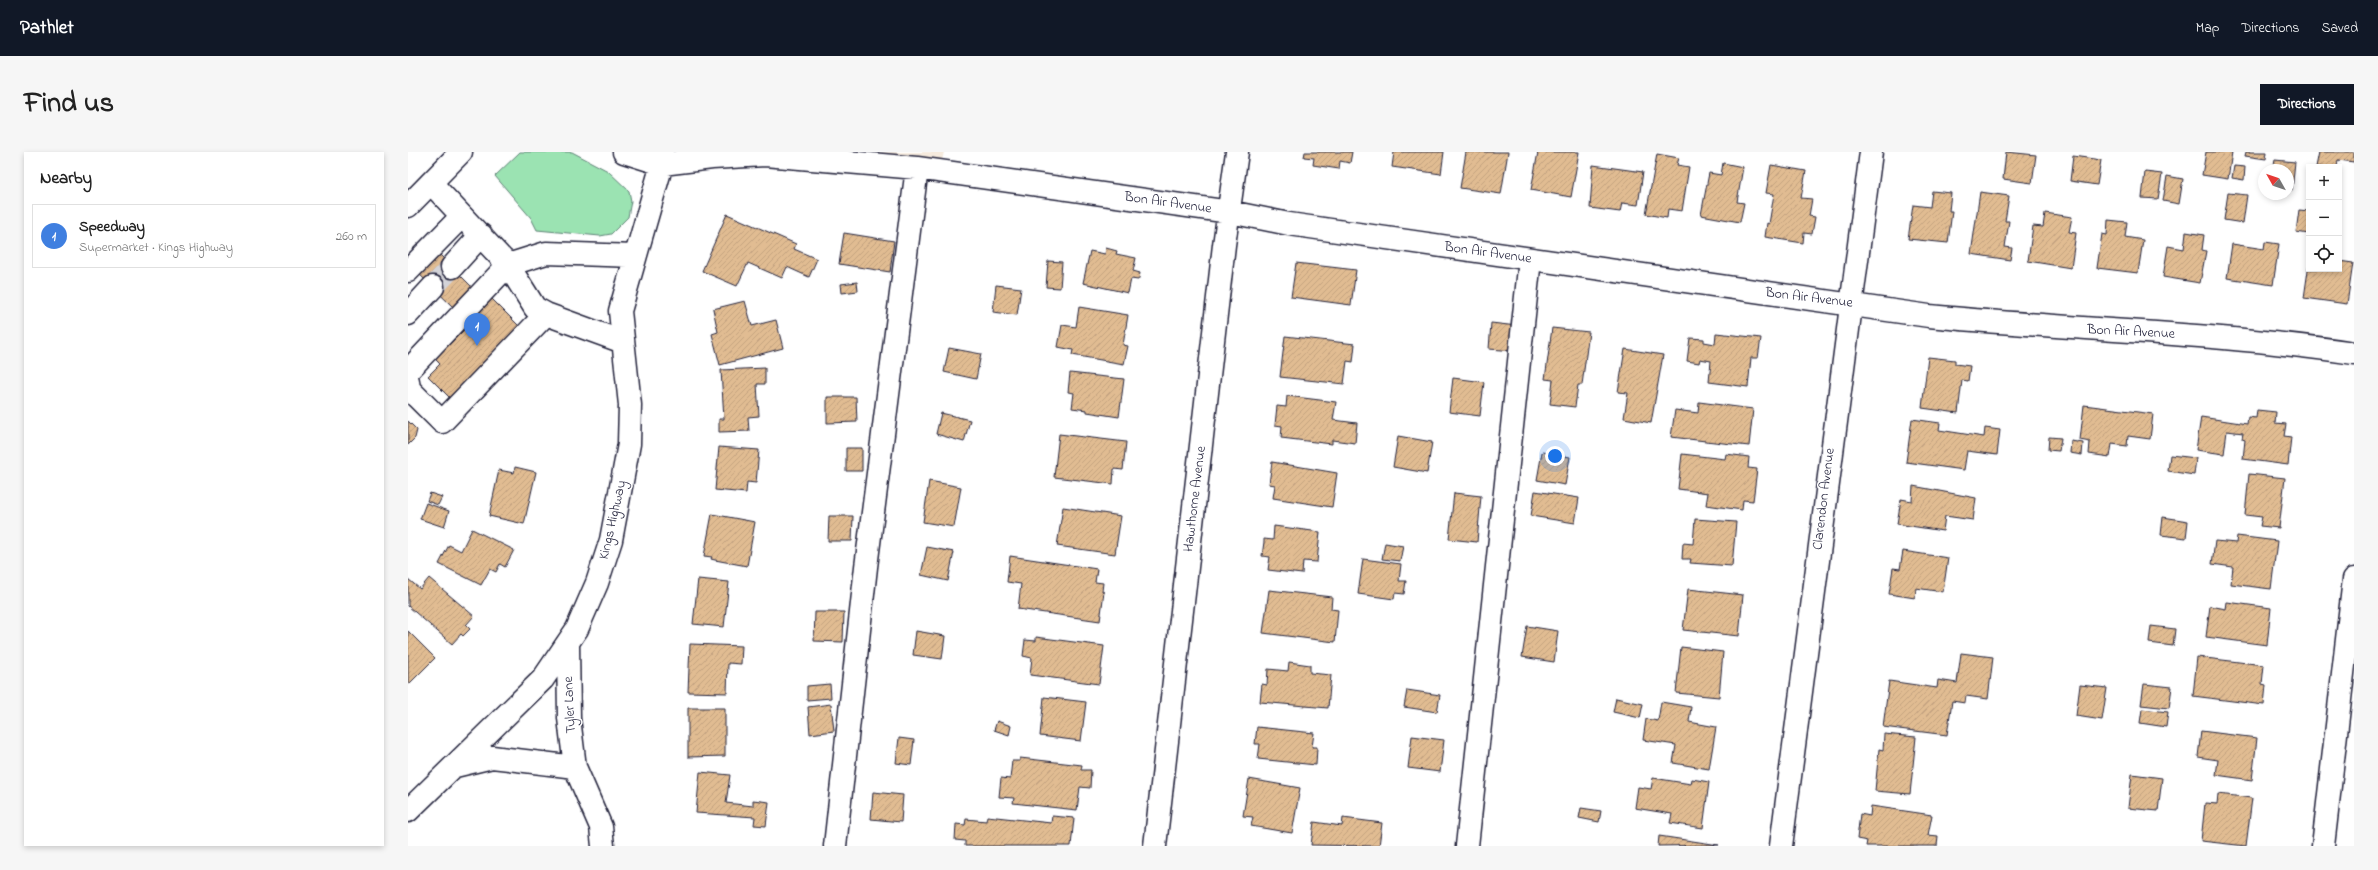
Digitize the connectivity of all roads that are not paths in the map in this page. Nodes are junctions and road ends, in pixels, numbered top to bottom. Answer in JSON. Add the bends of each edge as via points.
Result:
{"nodes":[{"id":1,"x":461,"y":152,"type":"edge"},
{"id":2,"x":624,"y":152,"type":"edge"},
{"id":3,"x":1237,"y":152,"type":"edge"},
{"id":4,"x":1871,"y":152,"type":"edge"},
{"id":5,"x":732,"y":154,"type":"edge"},
{"id":6,"x":799,"y":155,"type":"edge"},
{"id":7,"x":662,"y":158,"type":"edge"},
{"id":8,"x":907,"y":162,"type":"edge"},
{"id":9,"x":431,"y":183,"type":"junction"},
{"id":10,"x":408,"y":206,"type":"edge"},
{"id":11,"x":1230,"y":212,"type":"junction"},
{"id":12,"x":462,"y":216,"type":"junction"},
{"id":13,"x":481,"y":235,"type":"junction"},
{"id":14,"x":635,"y":256,"type":"junction"},
{"id":15,"x":1530,"y":259,"type":"junction"},
{"id":16,"x":508,"y":265,"type":"junction"},
{"id":17,"x":452,"y":267,"type":"tunnel mouth"},
{"id":18,"x":408,"y":271,"type":"edge"},
{"id":19,"x":433,"y":287,"type":"tunnel mouth"},
{"id":20,"x":1850,"y":303,"type":"junction"},
{"id":21,"x":408,"y":314,"type":"edge"},
{"id":22,"x":546,"y":314,"type":"junction"},
{"id":23,"x":624,"y":342,"type":"junction"},
{"id":24,"x":2354,"y":353,"type":"edge"},
{"id":25,"x":408,"y":370,"type":"edge"},
{"id":26,"x":408,"y":381,"type":"edge"},
{"id":27,"x":2354,"y":579,"type":"edge"},
{"id":28,"x":568,"y":643,"type":"junction"},
{"id":29,"x":454,"y":766,"type":"junction"},
{"id":30,"x":575,"y":767,"type":"junction"},
{"id":31,"x":408,"y":811,"type":"edge"},
{"id":32,"x":603,"y":846,"type":"edge"},
{"id":33,"x":835,"y":846,"type":"edge"},
{"id":34,"x":1155,"y":846,"type":"edge"},
{"id":35,"x":1467,"y":846,"type":"edge"},
{"id":36,"x":1780,"y":846,"type":"edge"},
{"id":37,"x":2323,"y":846,"type":"edge"}],
"edges":[{"from":1,"to":9,"type":"street"},
{"from":2,"to":7,"type":"street","name":"Bon Air Avenue"},
{"from":3,"to":11,"type":"street","name":"Hawthorne Avenue"},
{"from":4,"to":20,"type":"street","name":"Clarendon Avenue"},
{"from":5,"to":6,"type":"street","name":"Bon Air Avenue"},
{"from":5,"to":7,"type":"street","name":"Bon Air Avenue"},
{"from":6,"to":8,"type":"street","name":"Bon Air Avenue"},
{"from":7,"to":14,"type":"street","name":"Kings Highway"},
{"from":8,"to":11,"type":"street","name":"Bon Air Avenue"},
{"from":8,"to":33,"type":"street"},
{"from":9,"to":10,"type":"street"},
{"from":9,"to":12,"type":"street"},
{"from":11,"to":15,"type":"street","name":"Bon Air Avenue","via":[[1289,224]]},
{"from":11,"to":34,"type":"street","name":"Hawthorne Avenue"},
{"from":12,"to":13,"type":"street"},
{"from":12,"to":18,"type":"street"},
{"from":13,"to":16,"type":"street"},
{"from":13,"to":17,"type":"street"},
{"from":14,"to":16,"type":"street","via":[[546,253]]},
{"from":14,"to":23,"type":"street","name":"Kings Highway","via":[[620,311]]},
{"from":15,"to":20,"type":"street","name":"Bon Air Avenue"},
{"from":15,"to":35,"type":"street"},
{"from":16,"to":22,"type":"street","via":[[535,308]]},
{"from":16,"to":25,"type":"street"},
{"from":19,"to":21,"type":"street"},
{"from":20,"to":24,"type":"street","name":"Bon Air Avenue","via":[[1937,317],[2033,326],[2209,336]]},
{"from":20,"to":36,"type":"street","name":"Clarendon Avenue"},
{"from":22,"to":23,"type":"street"},
{"from":22,"to":26,"type":"street","via":[[442,422],[409,389]]},
{"from":23,"to":28,"type":"street","name":"Kings Highway","via":[[630,405],[629,444],[622,491],[611,540],[597,583],[577,629]]},
{"from":27,"to":37,"type":"street"},
{"from":28,"to":29,"type":"street","name":"Kings Highway","via":[[543,679]]},
{"from":28,"to":30,"type":"street","name":"Tyler Lane","via":[[569,718]]},
{"from":29,"to":30,"type":"street","via":[[492,757]]},
{"from":29,"to":31,"type":"street","name":"Kings Highway"},
{"from":30,"to":32,"type":"street","name":"Tyler Lane","via":[[601,827]]}]}
